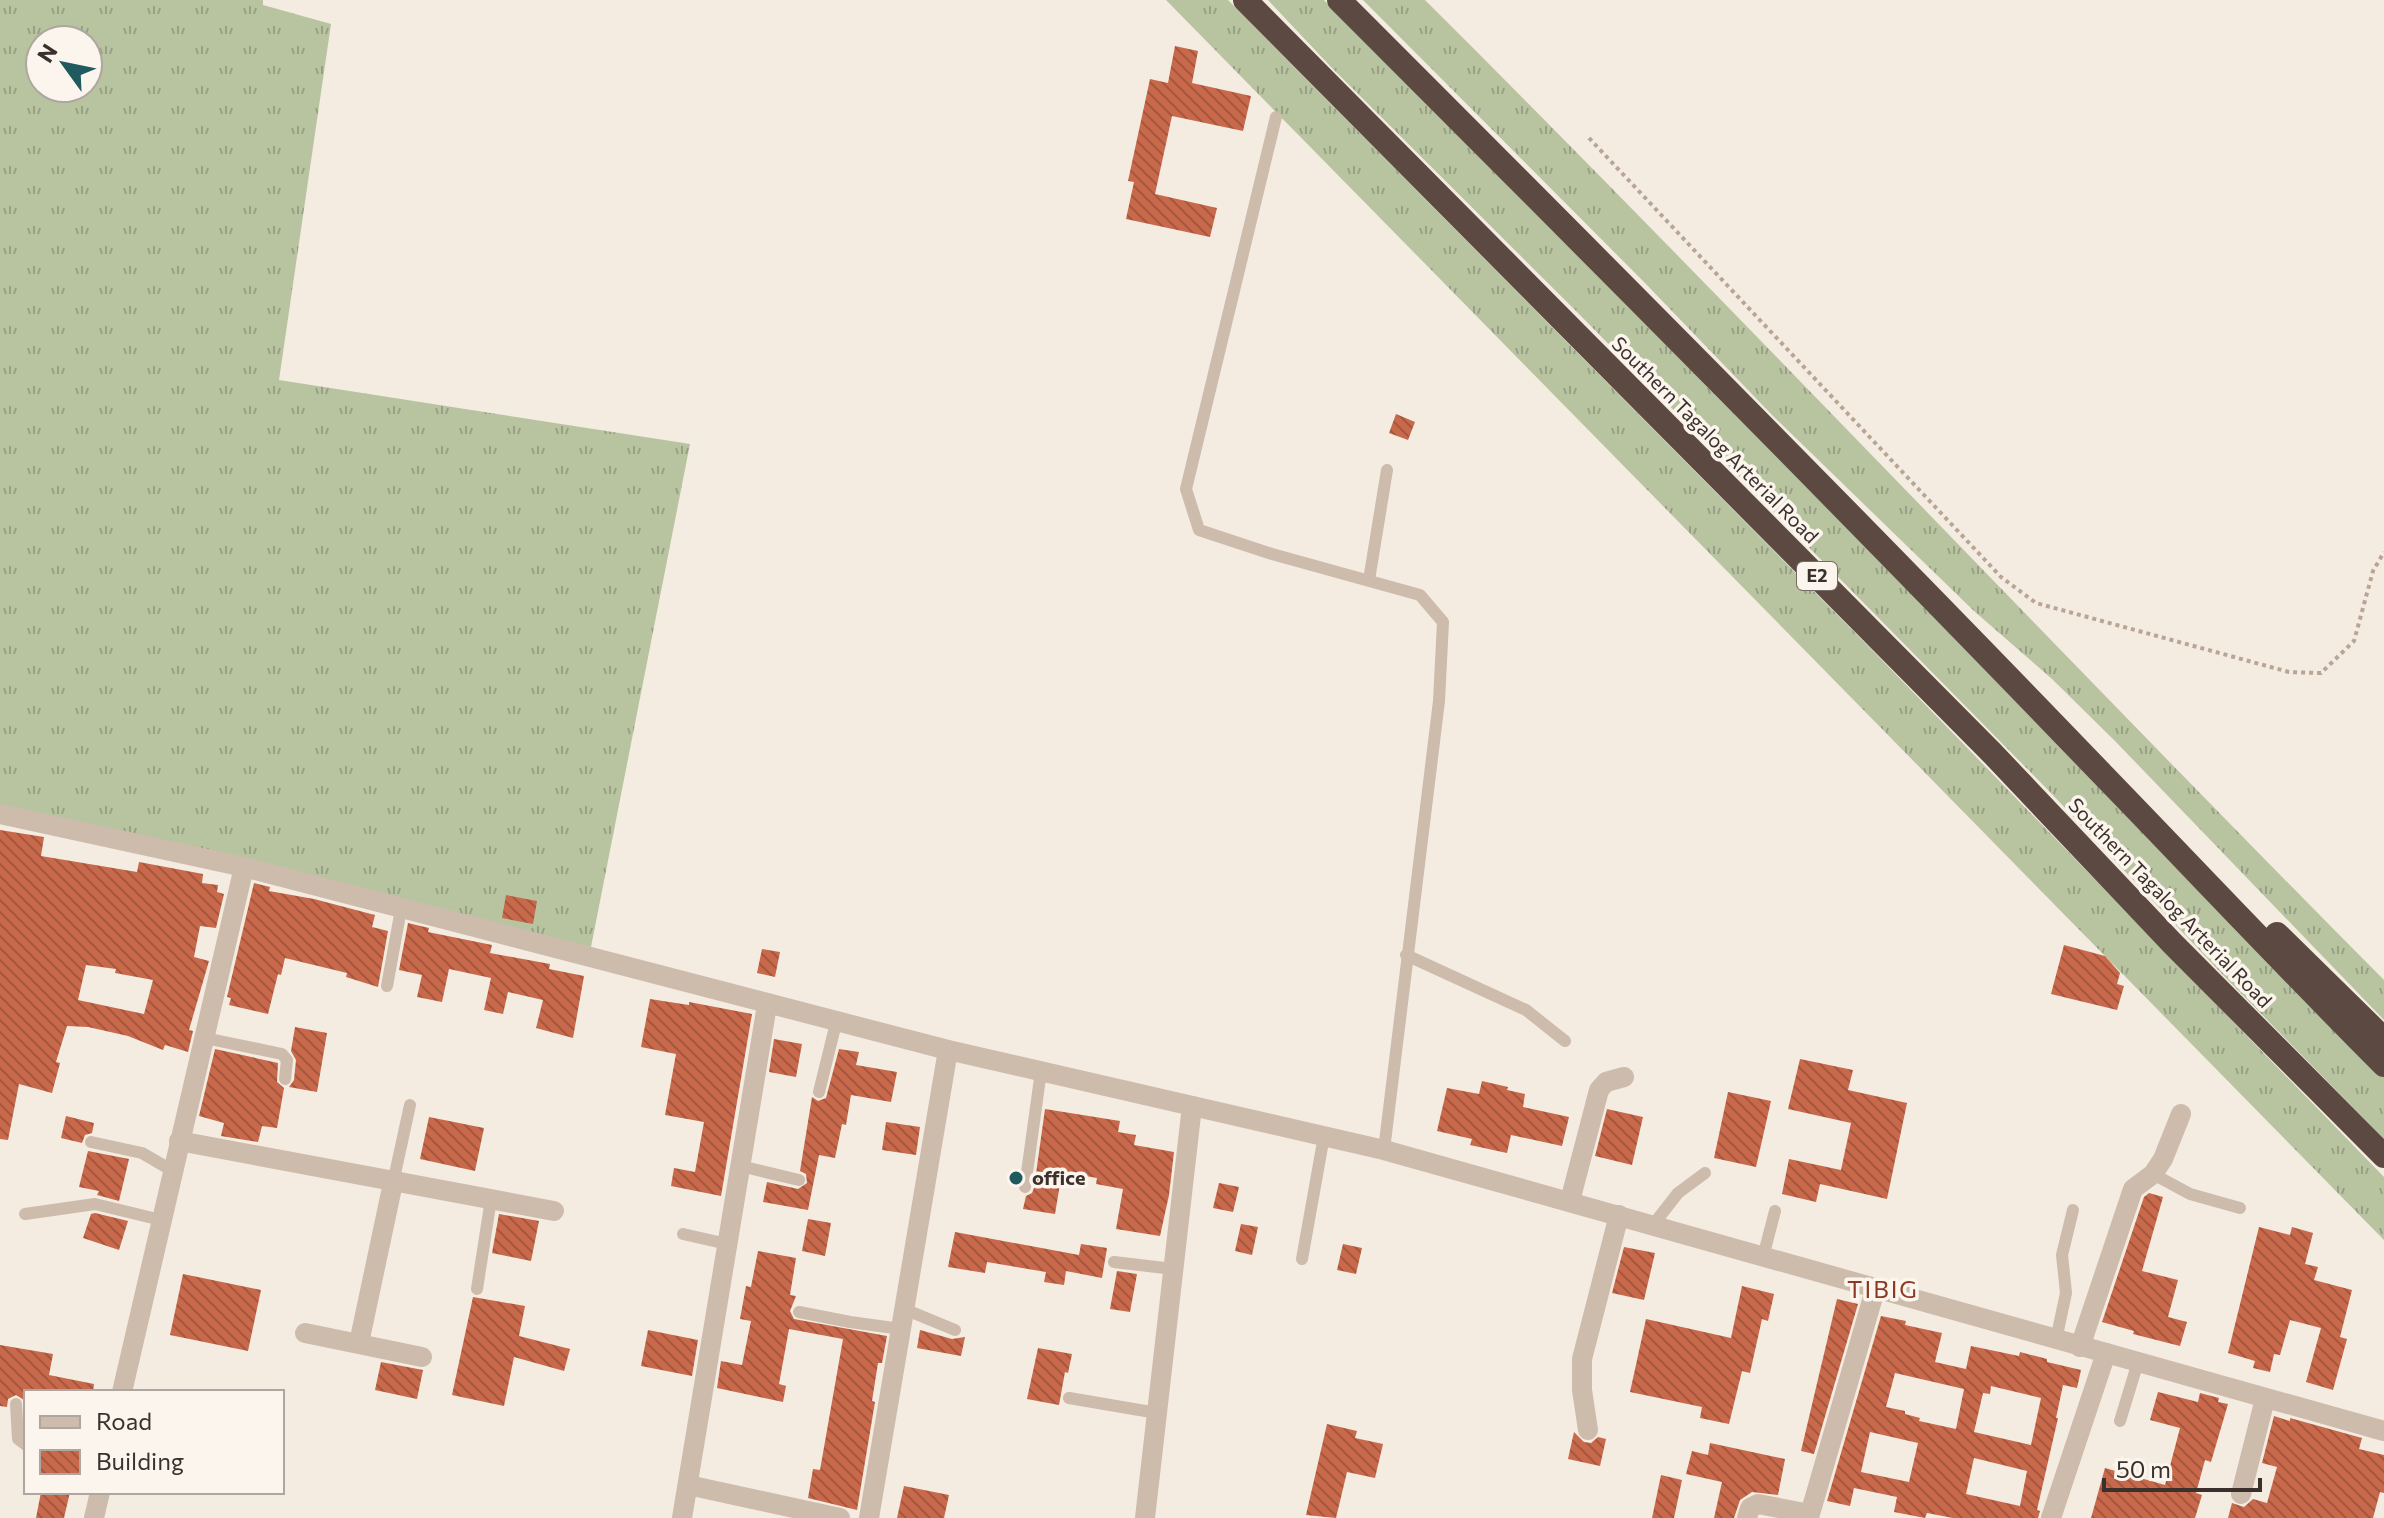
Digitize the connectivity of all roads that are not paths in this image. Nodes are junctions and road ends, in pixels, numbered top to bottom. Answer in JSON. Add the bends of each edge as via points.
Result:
{"nodes":[{"id":1,"x":1245,"y":0,"type":"edge"},
{"id":2,"x":1339,"y":0,"type":"edge"},
{"id":3,"x":1276,"y":117,"type":"dead end"},
{"id":4,"x":1387,"y":470,"type":"dead end"},
{"id":5,"x":1369,"y":580,"type":"junction"},
{"id":6,"x":1934,"y":603,"type":"junction"},
{"id":7,"x":0,"y":814,"type":"edge"},
{"id":8,"x":244,"y":867,"type":"junction"},
{"id":9,"x":401,"y":909,"type":"junction"},
{"id":10,"x":1406,"y":955,"type":"junction"},
{"id":11,"x":387,"y":986,"type":"dead end"},
{"id":12,"x":767,"y":1005,"type":"junction"},
{"id":13,"x":836,"y":1023,"type":"junction"},
{"id":14,"x":205,"y":1038,"type":"junction"},
{"id":15,"x":2384,"y":1039,"type":"edge"},
{"id":16,"x":1565,"y":1041,"type":"dead end"},
{"id":17,"x":948,"y":1050,"type":"junction"},
{"id":18,"x":2384,"y":1065,"type":"edge"},
{"id":19,"x":1041,"y":1071,"type":"junction"},
{"id":20,"x":1624,"y":1077,"type":"dead end"},
{"id":21,"x":285,"y":1079,"type":"dead end"},
{"id":22,"x":819,"y":1092,"type":"dead end"},
{"id":23,"x":410,"y":1105,"type":"dead end"},
{"id":24,"x":1192,"y":1106,"type":"junction"},
{"id":25,"x":2181,"y":1114,"type":"dead end"},
{"id":26,"x":1324,"y":1136,"type":"junction"},
{"id":27,"x":179,"y":1141,"type":"junction"},
{"id":28,"x":91,"y":1142,"type":"dead end"},
{"id":29,"x":1384,"y":1150,"type":"junction"},
{"id":30,"x":2384,"y":1156,"type":"edge"},
{"id":31,"x":740,"y":1166,"type":"junction"},
{"id":32,"x":173,"y":1171,"type":"junction"},
{"id":33,"x":1705,"y":1173,"type":"dead end"},
{"id":34,"x":2153,"y":1174,"type":"junction"},
{"id":35,"x":799,"y":1180,"type":"dead end"},
{"id":36,"x":393,"y":1183,"type":"junction"},
{"id":37,"x":1025,"y":1187,"type":"dead end"},
{"id":38,"x":491,"y":1199,"type":"junction"},
{"id":39,"x":1570,"y":1201,"type":"junction"},
{"id":40,"x":2240,"y":1208,"type":"dead end"},
{"id":41,"x":2073,"y":1210,"type":"dead end"},
{"id":42,"x":554,"y":1211,"type":"dead end"},
{"id":43,"x":1775,"y":1211,"type":"dead end"},
{"id":44,"x":25,"y":1214,"type":"dead end"},
{"id":45,"x":1619,"y":1215,"type":"junction"},
{"id":46,"x":161,"y":1220,"type":"junction"},
{"id":47,"x":1653,"y":1225,"type":"junction"},
{"id":48,"x":683,"y":1234,"type":"dead end"},
{"id":49,"x":727,"y":1244,"type":"junction"},
{"id":50,"x":1763,"y":1257,"type":"junction"},
{"id":51,"x":1302,"y":1259,"type":"dead end"},
{"id":52,"x":1114,"y":1262,"type":"dead end"},
{"id":53,"x":1173,"y":1269,"type":"junction"},
{"id":54,"x":477,"y":1289,"type":"dead end"},
{"id":55,"x":1875,"y":1290,"type":"junction"},
{"id":56,"x":799,"y":1312,"type":"dead end"},
{"id":57,"x":903,"y":1319,"type":"junction"},
{"id":58,"x":955,"y":1330,"type":"dead end"},
{"id":59,"x":305,"y":1333,"type":"dead end"},
{"id":60,"x":2056,"y":1340,"type":"junction"},
{"id":61,"x":359,"y":1343,"type":"junction"},
{"id":62,"x":2080,"y":1347,"type":"junction"},
{"id":63,"x":2106,"y":1353,"type":"junction"},
{"id":64,"x":422,"y":1357,"type":"dead end"},
{"id":65,"x":2138,"y":1362,"type":"junction"},
{"id":66,"x":122,"y":1390,"type":"edge"},
{"id":67,"x":1069,"y":1398,"type":"dead end"},
{"id":68,"x":2265,"y":1399,"type":"junction"},
{"id":69,"x":16,"y":1404,"type":"dead end"},
{"id":70,"x":1157,"y":1413,"type":"junction"},
{"id":71,"x":2120,"y":1421,"type":"dead end"},
{"id":72,"x":1588,"y":1430,"type":"dead end"},
{"id":73,"x":2384,"y":1431,"type":"edge"},
{"id":74,"x":24,"y":1444,"type":"edge"},
{"id":75,"x":688,"y":1485,"type":"junction"},
{"id":76,"x":100,"y":1494,"type":"edge"},
{"id":77,"x":2241,"y":1494,"type":"dead end"},
{"id":78,"x":1809,"y":1516,"type":"edge"},
{"id":79,"x":2053,"y":1517,"type":"edge"},
{"id":80,"x":94,"y":1518,"type":"edge"},
{"id":81,"x":682,"y":1518,"type":"edge"},
{"id":82,"x":840,"y":1518,"type":"edge"},
{"id":83,"x":869,"y":1518,"type":"edge"},
{"id":84,"x":1145,"y":1518,"type":"edge"},
{"id":85,"x":1747,"y":1518,"type":"edge"}],
"edges":[{"from":1,"to":30,"type":"highway","name":"Southern Tagalog Arterial Road","number":"E2"},
{"from":2,"to":6,"type":"highway","name":"Southern Tagalog Arterial Road"},
{"from":3,"to":5,"type":"lane","via":[[1186,489],[1199,530]]},
{"from":4,"to":5,"type":"lane"},
{"from":5,"to":10,"type":"lane","via":[[1420,595],[1443,622],[1439,701]]},
{"from":6,"to":15,"type":"highway","via":[[2121,771]]},
{"from":6,"to":18,"type":"highway","name":"Southern Tagalog Arterial Road"},
{"from":7,"to":8,"type":"street"},
{"from":8,"to":9,"type":"street"},
{"from":8,"to":14,"type":"street"},
{"from":9,"to":11,"type":"lane"},
{"from":9,"to":12,"type":"street"},
{"from":10,"to":16,"type":"lane","via":[[1526,1010]]},
{"from":10,"to":29,"type":"lane"},
{"from":12,"to":13,"type":"street"},
{"from":12,"to":31,"type":"street"},
{"from":13,"to":17,"type":"street"},
{"from":13,"to":22,"type":"lane"},
{"from":14,"to":21,"type":"lane","via":[[282,1054],[287,1060]]},
{"from":14,"to":27,"type":"street"},
{"from":17,"to":19,"type":"street"},
{"from":17,"to":57,"type":"street"},
{"from":19,"to":24,"type":"street"},
{"from":19,"to":37,"type":"lane"},
{"from":20,"to":39,"type":"street","via":[[1599,1090]]},
{"from":23,"to":36,"type":"lane"},
{"from":24,"to":26,"type":"street"},
{"from":24,"to":53,"type":"street"},
{"from":25,"to":34,"type":"street"},
{"from":26,"to":29,"type":"street"},
{"from":26,"to":51,"type":"lane"},
{"from":27,"to":32,"type":"street"},
{"from":27,"to":36,"type":"street"},
{"from":28,"to":32,"type":"lane","via":[[142,1153]]},
{"from":29,"to":39,"type":"street"},
{"from":31,"to":35,"type":"lane"},
{"from":31,"to":49,"type":"street"},
{"from":32,"to":46,"type":"street"},
{"from":33,"to":47,"type":"lane","via":[[1678,1193]]},
{"from":34,"to":40,"type":"lane","via":[[2190,1194]]},
{"from":34,"to":62,"type":"street","via":[[2133,1189]]},
{"from":36,"to":38,"type":"street"},
{"from":36,"to":61,"type":"street"},
{"from":38,"to":42,"type":"street"},
{"from":38,"to":54,"type":"lane"},
{"from":39,"to":45,"type":"street"},
{"from":41,"to":60,"type":"lane","via":[[2062,1255],[2066,1293]]},
{"from":43,"to":50,"type":"lane"},
{"from":44,"to":46,"type":"lane","via":[[95,1204]]},
{"from":45,"to":47,"type":"street"},
{"from":45,"to":72,"type":"street","via":[[1582,1359]]},
{"from":46,"to":66,"type":"street"},
{"from":47,"to":50,"type":"street"},
{"from":48,"to":49,"type":"lane"},
{"from":49,"to":75,"type":"street"},
{"from":50,"to":55,"type":"street"},
{"from":52,"to":53,"type":"lane"},
{"from":53,"to":70,"type":"street"},
{"from":55,"to":60,"type":"street"},
{"from":55,"to":78,"type":"street"},
{"from":56,"to":57,"type":"lane","via":[[850,1322]]},
{"from":57,"to":58,"type":"lane"},
{"from":57,"to":83,"type":"street"},
{"from":59,"to":61,"type":"street"},
{"from":60,"to":62,"type":"street"},
{"from":61,"to":64,"type":"street"},
{"from":62,"to":63,"type":"street"},
{"from":63,"to":65,"type":"street"},
{"from":63,"to":79,"type":"street"},
{"from":65,"to":68,"type":"street"},
{"from":65,"to":71,"type":"lane"},
{"from":67,"to":70,"type":"lane"},
{"from":68,"to":73,"type":"street"},
{"from":68,"to":77,"type":"street"},
{"from":69,"to":74,"type":"lane","via":[[18,1439]]},
{"from":70,"to":84,"type":"street"},
{"from":75,"to":81,"type":"street"},
{"from":75,"to":82,"type":"street"},
{"from":76,"to":80,"type":"street"},
{"from":78,"to":85,"type":"street","via":[[1758,1504]]}]}
